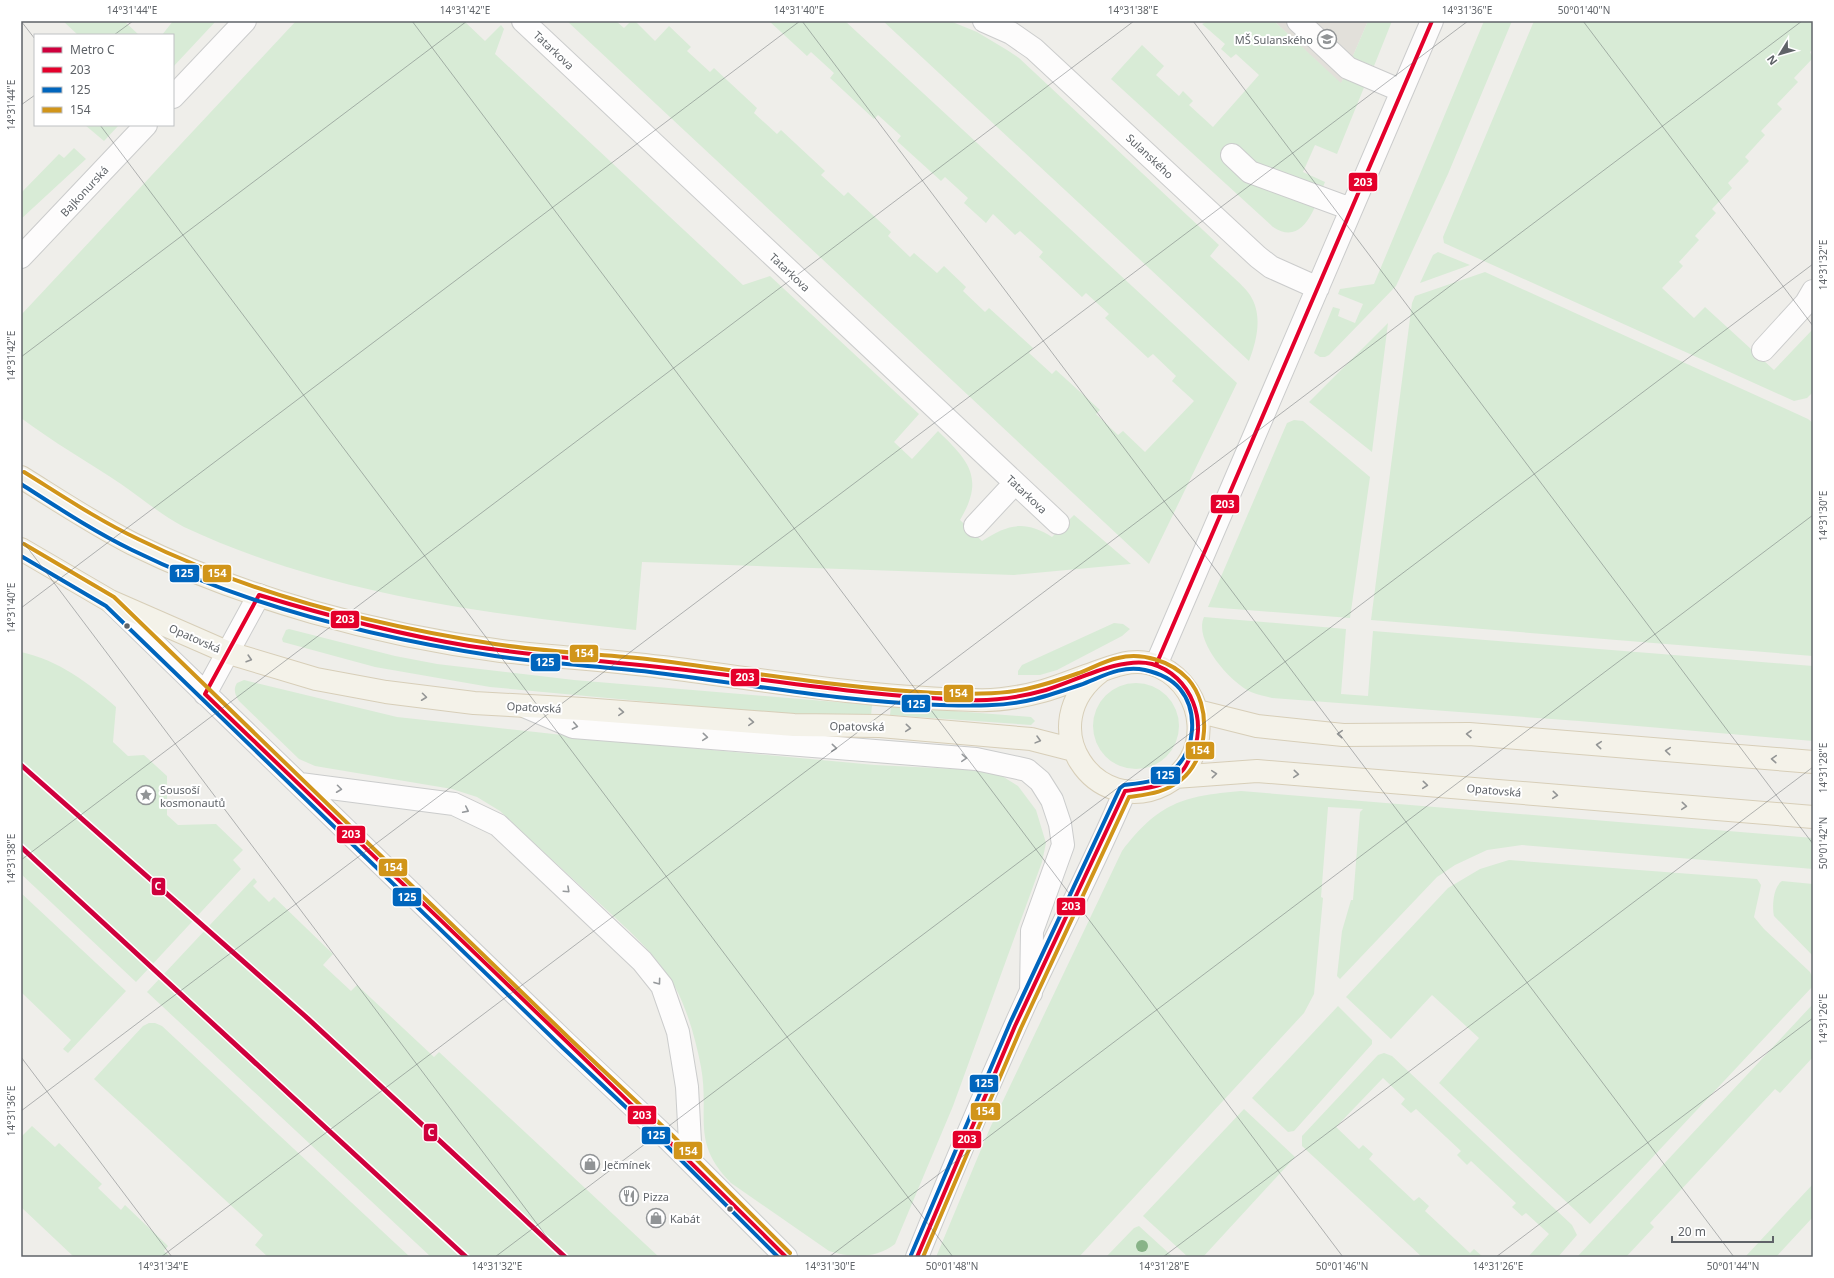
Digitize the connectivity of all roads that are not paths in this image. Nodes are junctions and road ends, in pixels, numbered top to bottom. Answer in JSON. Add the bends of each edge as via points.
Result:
{"nodes":[{"id":1,"x":244,"y":21,"type":"edge"},
{"id":2,"x":523,"y":21,"type":"edge"},
{"id":3,"x":984,"y":21,"type":"edge"},
{"id":4,"x":1298,"y":21,"type":"edge"},
{"id":5,"x":1432,"y":21,"type":"edge"},
{"id":6,"x":1402,"y":90,"type":"junction"},
{"id":7,"x":174,"y":96,"type":"edge"},
{"id":8,"x":145,"y":126,"type":"edge"},
{"id":9,"x":1232,"y":155,"type":"dead end"},
{"id":10,"x":1351,"y":209,"type":"junction"},
{"id":11,"x":21,"y":257,"type":"edge"},
{"id":12,"x":1318,"y":288,"type":"junction"},
{"id":13,"x":1811,"y":301,"type":"edge"},
{"id":14,"x":1763,"y":350,"type":"dead end"},
{"id":15,"x":21,"y":477,"type":"edge"},
{"id":16,"x":1015,"y":483,"type":"junction"},
{"id":17,"x":1058,"y":523,"type":"dead end"},
{"id":18,"x":975,"y":526,"type":"dead end"},
{"id":19,"x":21,"y":549,"type":"edge"},
{"id":20,"x":259,"y":595,"type":"junction"},
{"id":21,"x":110,"y":601,"type":"junction"},
{"id":22,"x":229,"y":653,"type":"junction"},
{"id":23,"x":1156,"y":665,"type":"junction"},
{"id":24,"x":1101,"y":671,"type":"junction"},
{"id":25,"x":205,"y":694,"type":"junction"},
{"id":26,"x":526,"y":707,"type":"junction"},
{"id":27,"x":1198,"y":711,"type":"junction"},
{"id":28,"x":1074,"y":750,"type":"junction"},
{"id":29,"x":1813,"y":762,"type":"edge"},
{"id":30,"x":1175,"y":777,"type":"junction"},
{"id":31,"x":300,"y":784,"type":"junction"},
{"id":32,"x":1125,"y":791,"type":"junction"},
{"id":33,"x":1813,"y":817,"type":"edge"},
{"id":34,"x":1030,"y":993,"type":"junction"},
{"id":35,"x":691,"y":1161,"type":"junction"},
{"id":36,"x":786,"y":1257,"type":"edge"},
{"id":37,"x":917,"y":1257,"type":"edge"}],
"edges":[{"from":1,"to":7,"type":"street"},
{"from":2,"to":16,"type":"street","name":"Tatarkova"},
{"from":3,"to":12,"type":"street","name":"Sulanského","via":[[1010,33],[1034,49],[1258,257],[1271,267]]},
{"from":4,"to":6,"type":"street","via":[[1348,68]]},
{"from":5,"to":6,"type":"street"},
{"from":6,"to":10,"type":"street"},
{"from":8,"to":11,"type":"street","name":"Bajkonurská"},
{"from":9,"to":10,"type":"street","via":[[1250,172]]},
{"from":10,"to":12,"type":"street"},
{"from":12,"to":23,"type":"street"},
{"from":13,"to":14,"type":"street"},
{"from":15,"to":20,"type":"main road","name":"Opatovská","via":[[96,524],[135,544],[187,568]]},
{"from":16,"to":17,"type":"street","name":"Tatarkova"},
{"from":16,"to":18,"type":"street"},
{"from":19,"to":21,"type":"main road","name":"Opatovská"},
{"from":20,"to":22,"type":"street"},
{"from":20,"to":24,"type":"main road","name":"Opatovská","via":[[342,620],[499,650],[641,664],[883,695],[997,700],[1035,693]]},
{"from":21,"to":22,"type":"main road","name":"Opatovská"},
{"from":21,"to":25,"type":"street"},
{"from":22,"to":25,"type":"street"},
{"from":22,"to":26,"type":"main road","name":"Opatovská","one_way":true,"via":[[324,681],[400,694]]},
{"from":23,"to":24,"type":"main road","name":"Opatovská","via":[[1128,662]]},
{"from":23,"to":27,"type":"main road","name":"Opatovská","via":[[1183,683]]},
{"from":24,"to":28,"type":"main road","name":"Opatovská","via":[[1084,685],[1073,705],[1070,728]]},
{"from":25,"to":31,"type":"street"},
{"from":26,"to":28,"type":"main road","name":"Opatovská","one_way":true,"via":[[794,725],[880,726],[1032,739]]},
{"from":26,"to":34,"type":"street","one_way":true,"via":[[573,727],[976,759],[1027,770],[1040,781],[1052,800],[1060,824],[1062,845],[1032,931]]},
{"from":29,"to":27,"type":"main road","one_way":true,"via":[[1469,734],[1343,735],[1257,726]]},
{"from":27,"to":30,"type":"main road","name":"Opatovská","via":[[1196,748],[1188,764]]},
{"from":28,"to":32,"type":"main road","name":"Opatovská","via":[[1082,765],[1094,777],[1109,786]]},
{"from":30,"to":32,"type":"main road","name":"Opatovská","via":[[1151,790]]},
{"from":30,"to":33,"type":"main road","name":"Opatovská","one_way":true,"via":[[1257,771]]},
{"from":31,"to":35,"type":"street","via":[[560,1038]]},
{"from":31,"to":35,"type":"street","one_way":true,"via":[[454,804],[498,825],[642,961],[662,986],[678,1032],[687,1087]]},
{"from":32,"to":34,"type":"street"},
{"from":34,"to":37,"type":"street"},
{"from":35,"to":36,"type":"street"}]}
